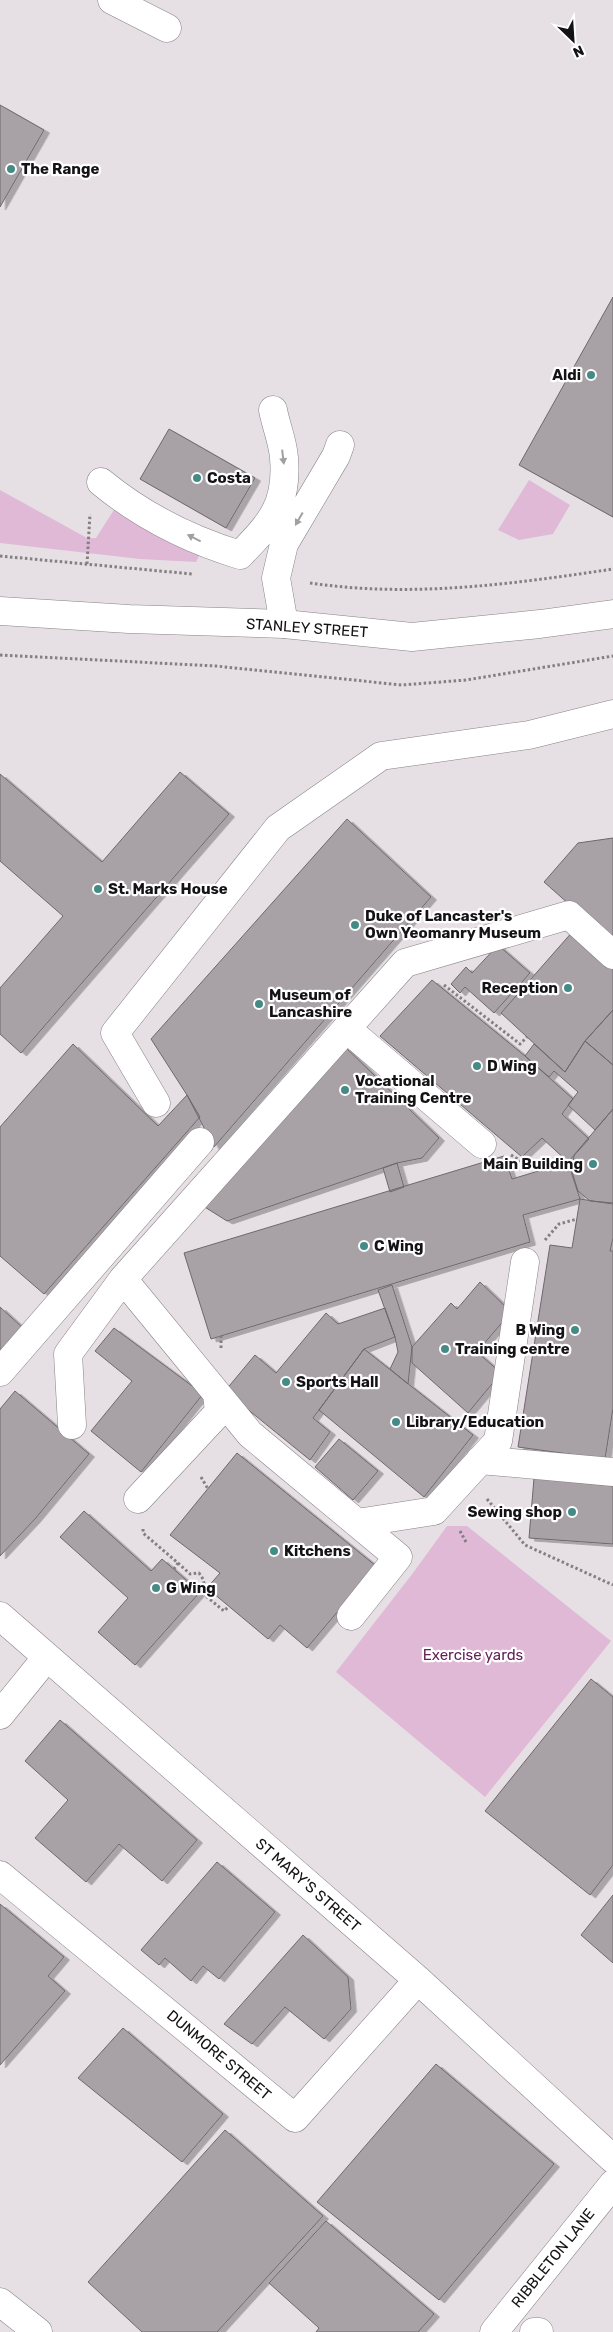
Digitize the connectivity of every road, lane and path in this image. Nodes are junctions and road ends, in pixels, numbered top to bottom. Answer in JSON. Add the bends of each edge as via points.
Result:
{"nodes":[{"id":1,"x":112,"y":0,"type":"edge"},
{"id":2,"x":167,"y":28,"type":"dead end"},
{"id":3,"x":273,"y":410,"type":"dead end"},
{"id":4,"x":340,"y":446,"type":"dead end"},
{"id":5,"x":96,"y":493,"type":"joint"},
{"id":6,"x":86,"y":564,"type":"dead end"},
{"id":7,"x":0,"y":611,"type":"edge"},
{"id":8,"x":613,"y":614,"type":"edge"},
{"id":9,"x":284,"y":624,"type":"junction"},
{"id":10,"x":0,"y":655,"type":"edge"},
{"id":11,"x":613,"y":656,"type":"edge"},
{"id":12,"x":613,"y":714,"type":"edge"},
{"id":13,"x":613,"y":955,"type":"edge"},
{"id":14,"x":446,"y":978,"type":"dead end"},
{"id":15,"x":347,"y":1029,"type":"junction"},
{"id":16,"x":526,"y":1037,"type":"dead end"},
{"id":17,"x":156,"y":1103,"type":"dead end"},
{"id":18,"x":200,"y":1142,"type":"dead end"},
{"id":19,"x":482,"y":1144,"type":"dead end"},
{"id":20,"x":577,"y":1220,"type":"dead end"},
{"id":21,"x":559,"y":1224,"type":"dead end"},
{"id":22,"x":526,"y":1262,"type":"dead end"},
{"id":23,"x":123,"y":1279,"type":"junction"},
{"id":24,"x":0,"y":1372,"type":"edge"},
{"id":25,"x":217,"y":1394,"type":"junction"},
{"id":26,"x":72,"y":1425,"type":"dead end"},
{"id":27,"x":474,"y":1467,"type":"junction"},
{"id":28,"x":613,"y":1472,"type":"edge"},
{"id":29,"x":138,"y":1499,"type":"joint"},
{"id":30,"x":357,"y":1523,"type":"junction"},
{"id":31,"x":178,"y":1563,"type":"junction"},
{"id":32,"x":174,"y":1568,"type":"dead end"},
{"id":33,"x":613,"y":1585,"type":"edge"},
{"id":34,"x":229,"y":1606,"type":"dead end"},
{"id":35,"x":0,"y":1616,"type":"edge"},
{"id":36,"x":351,"y":1616,"type":"dead end"},
{"id":37,"x":47,"y":1657,"type":"junction"},
{"id":38,"x":0,"y":1715,"type":"edge"},
{"id":39,"x":0,"y":1875,"type":"edge"},
{"id":40,"x":418,"y":1980,"type":"junction"},
{"id":41,"x":613,"y":2159,"type":"edge"},
{"id":42,"x":613,"y":2184,"type":"edge"},
{"id":43,"x":0,"y":2302,"type":"edge"},
{"id":44,"x":38,"y":2332,"type":"edge"},
{"id":45,"x":500,"y":2332,"type":"edge"},
{"id":46,"x":534,"y":2332,"type":"edge"},
{"id":47,"x":539,"y":2332,"type":"edge"}],
"edges":[{"from":1,"to":2,"type":"main road"},
{"from":3,"to":5,"type":"main road","one_way":true,"via":[[284,457],[284,495],[268,526],[240,555],[206,544],[115,493]]},
{"from":4,"to":9,"type":"main road","one_way":true,"via":[[284,544],[276,578]]},
{"from":5,"to":6,"type":"path"},
{"from":7,"to":9,"type":"main road","name":"STANLEY STREET"},
{"from":8,"to":9,"type":"main road","name":"STANLEY STREET","via":[[412,636]]},
{"from":10,"to":11,"type":"path","via":[[216,666],[402,685],[466,680]]},
{"from":12,"to":17,"type":"main road","via":[[529,735],[381,756],[278,828],[115,1033]]},
{"from":13,"to":15,"type":"main road","via":[[569,914],[405,964]]},
{"from":14,"to":16,"type":"path","via":[[443,984],[520,1044]]},
{"from":15,"to":19,"type":"main road"},
{"from":15,"to":23,"type":"main road"},
{"from":18,"to":24,"type":"main road"},
{"from":20,"to":21,"type":"path"},
{"from":22,"to":27,"type":"main road","via":[[498,1441]]},
{"from":23,"to":25,"type":"main road"},
{"from":23,"to":26,"type":"main road","via":[[68,1354]]},
{"from":25,"to":29,"type":"main road","via":[[219,1412]]},
{"from":25,"to":30,"type":"main road","via":[[250,1434]]},
{"from":27,"to":28,"type":"main road"},
{"from":27,"to":30,"type":"main road","via":[[434,1511]]},
{"from":27,"to":33,"type":"path","via":[[525,1546]]},
{"from":29,"to":31,"type":"path","via":[[143,1534]]},
{"from":30,"to":36,"type":"main road","via":[[398,1557]]},
{"from":31,"to":32,"type":"path"},
{"from":31,"to":34,"type":"path","via":[[190,1574],[198,1573],[208,1597],[224,1611]]},
{"from":35,"to":37,"type":"main road","name":"ST MARY'S STREET"},
{"from":37,"to":38,"type":"main road"},
{"from":37,"to":40,"type":"main road","name":"ST MARY'S STREET"},
{"from":39,"to":40,"type":"main road","name":"DUNMORE STREET","via":[[295,2118]]},
{"from":40,"to":41,"type":"main road","name":"ST MARY'S STREET"},
{"from":42,"to":45,"type":"main road","name":"RIBBLETON LANE"},
{"from":43,"to":44,"type":"main road"},
{"from":46,"to":47,"type":"main road"}]}
